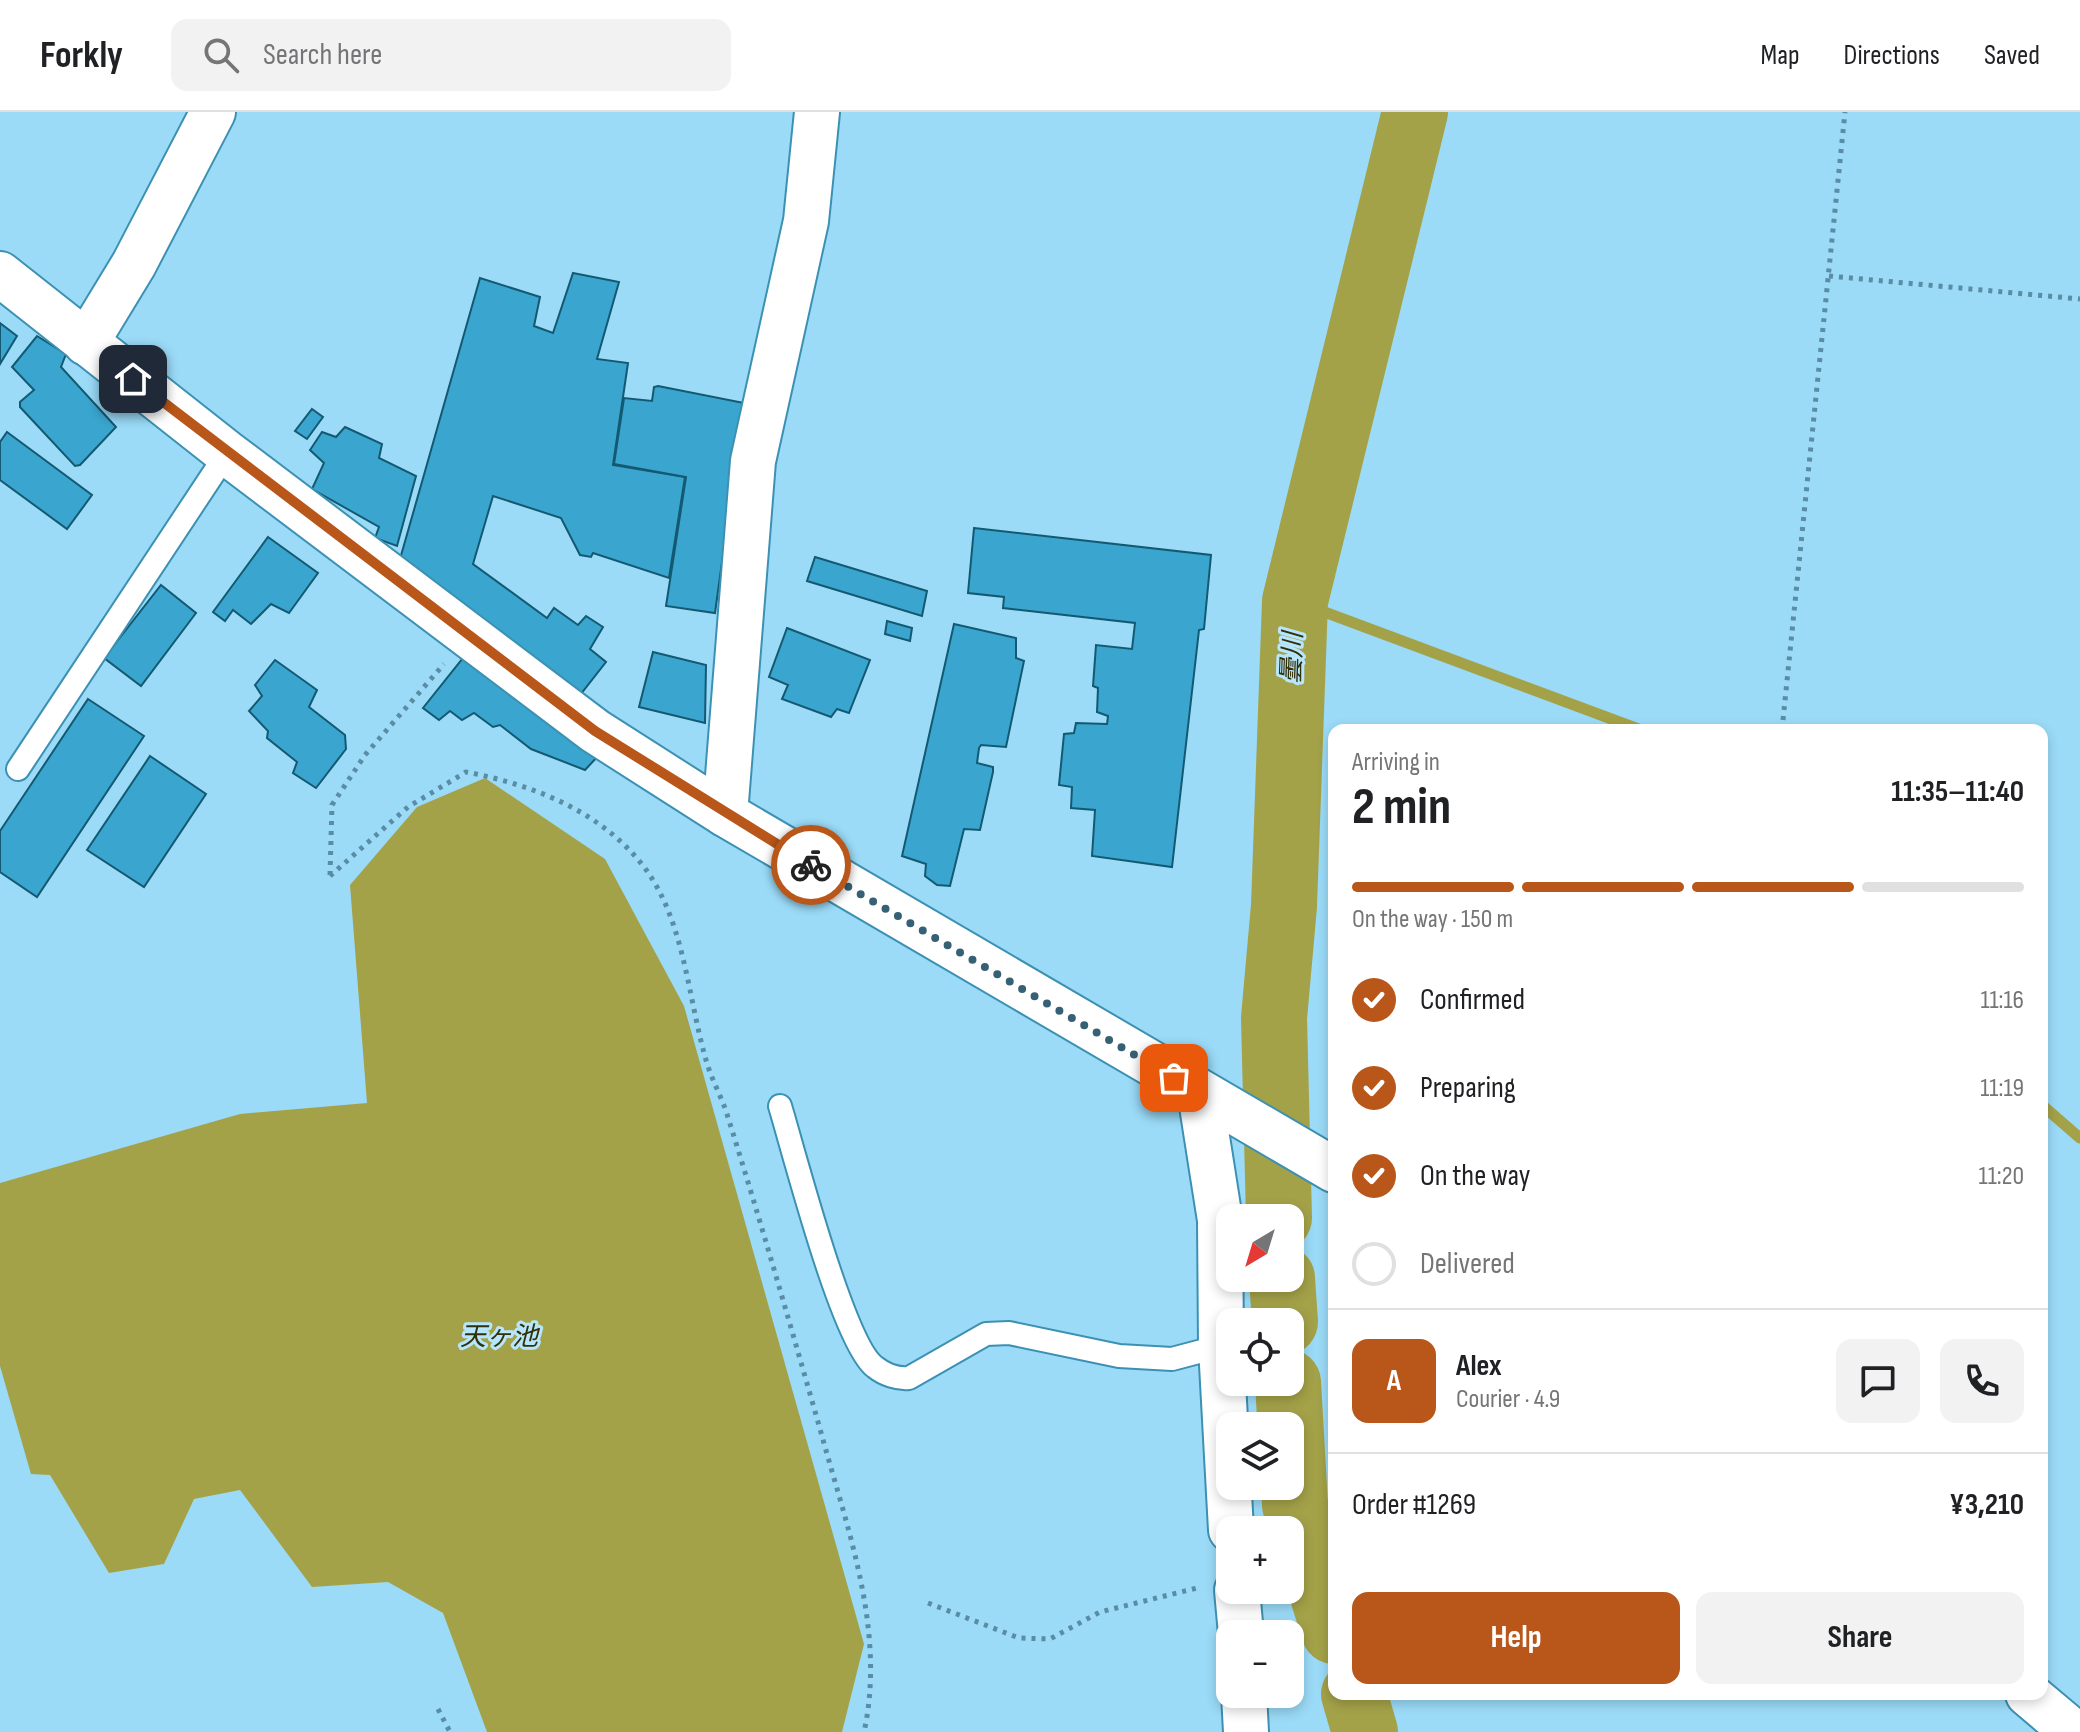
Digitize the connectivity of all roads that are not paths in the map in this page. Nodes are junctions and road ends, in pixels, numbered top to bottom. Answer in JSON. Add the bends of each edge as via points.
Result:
{"nodes":[{"id":1,"x":213,"y":112,"type":"edge"},
{"id":2,"x":817,"y":112,"type":"edge"},
{"id":3,"x":0,"y":274,"type":"edge"},
{"id":4,"x":86,"y":343,"type":"junction"},
{"id":5,"x":227,"y":453,"type":"junction"},
{"id":6,"x":18,"y":769,"type":"dead end"},
{"id":7,"x":725,"y":814,"type":"junction"},
{"id":8,"x":1200,"y":1093,"type":"junction"},
{"id":9,"x":780,"y":1106,"type":"dead end"},
{"id":10,"x":1328,"y":1166,"type":"edge"},
{"id":11,"x":1221,"y":1308,"type":"edge"},
{"id":12,"x":1216,"y":1347,"type":"edge"},
{"id":13,"x":1224,"y":1396,"type":"edge"},
{"id":14,"x":1230,"y":1516,"type":"edge"},
{"id":15,"x":2035,"y":1700,"type":"edge"},
{"id":16,"x":1245,"y":1708,"type":"edge"},
{"id":17,"x":1246,"y":1732,"type":"edge"},
{"id":18,"x":2073,"y":1732,"type":"edge"}],
"edges":[{"from":1,"to":4,"type":"main road","via":[[134,264]]},
{"from":2,"to":7,"type":"main road","via":[[806,221],[753,461]]},
{"from":3,"to":4,"type":"main road"},
{"from":4,"to":5,"type":"main road"},
{"from":5,"to":6,"type":"lane"},
{"from":5,"to":7,"type":"main road","via":[[595,731]]},
{"from":7,"to":8,"type":"main road"},
{"from":8,"to":10,"type":"main road"},
{"from":8,"to":11,"type":"main road","via":[[1220,1220]]},
{"from":9,"to":12,"type":"lane","via":[[847,1320],[873,1366],[899,1379],[909,1378],[986,1334],[1009,1333],[1119,1356],[1172,1359]]},
{"from":13,"to":14,"type":"main road"},
{"from":15,"to":18,"type":"main road"},
{"from":16,"to":17,"type":"main road"}]}
